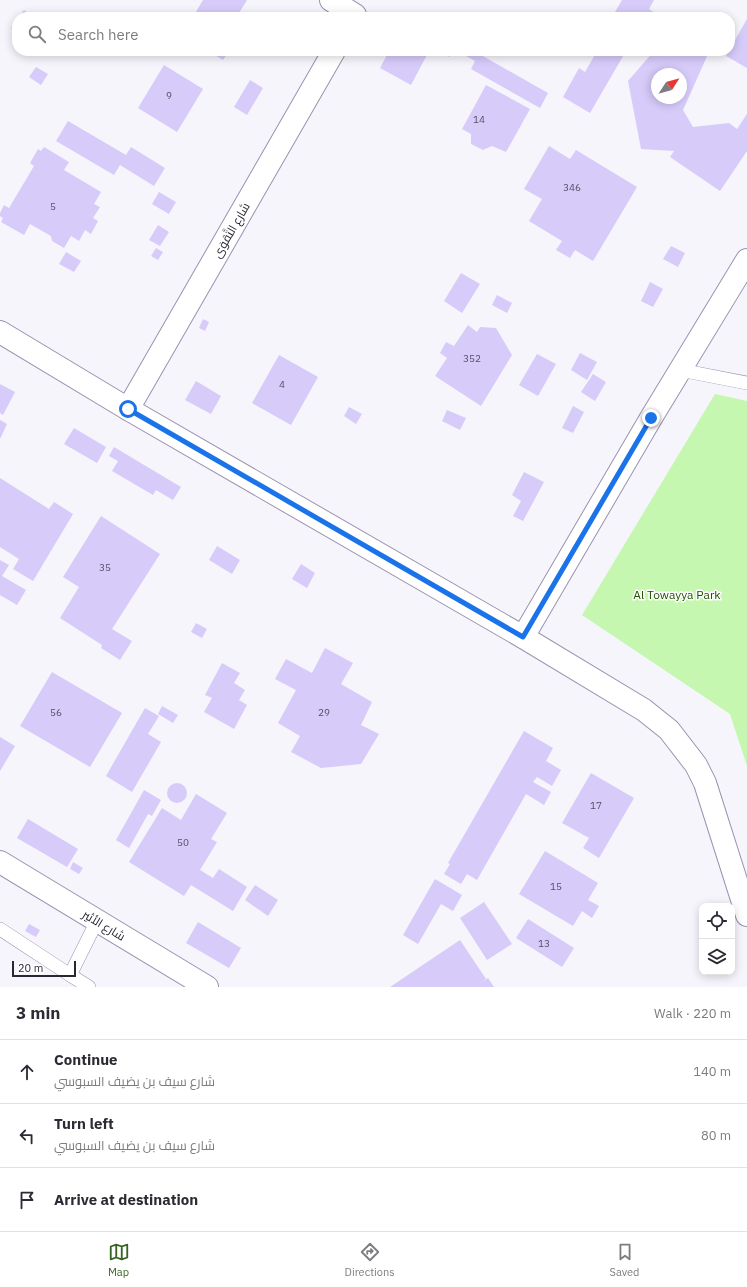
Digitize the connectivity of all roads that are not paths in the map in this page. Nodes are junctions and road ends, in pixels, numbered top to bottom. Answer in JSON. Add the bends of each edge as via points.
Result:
{"nodes":[{"id":1,"x":331,"y":0,"type":"edge"},
{"id":2,"x":358,"y":11,"type":"edge"},
{"id":3,"x":331,"y":56,"type":"edge"},
{"id":4,"x":747,"y":260,"type":"edge"},
{"id":5,"x":0,"y":332,"type":"edge"},
{"id":6,"x":680,"y":370,"type":"junction"},
{"id":7,"x":747,"y":383,"type":"edge"},
{"id":8,"x":128,"y":409,"type":"junction"},
{"id":9,"x":523,"y":637,"type":"junction"},
{"id":10,"x":0,"y":862,"type":"edge"},
{"id":11,"x":747,"y":915,"type":"edge"},
{"id":12,"x":97,"y":921,"type":"junction"},
{"id":13,"x":0,"y":930,"type":"edge"},
{"id":14,"x":70,"y":975,"type":"junction"},
{"id":15,"x":89,"y":987,"type":"edge"},
{"id":16,"x":207,"y":987,"type":"edge"}],
"edges":[{"from":1,"to":2,"type":"street"},
{"from":3,"to":8,"type":"street","name":"شارع التَّقوَى"},
{"from":4,"to":6,"type":"street"},
{"from":5,"to":8,"type":"street"},
{"from":6,"to":7,"type":"lane"},
{"from":6,"to":9,"type":"street"},
{"from":8,"to":9,"type":"street"},
{"from":9,"to":11,"type":"street","via":[[644,710],[669,730],[683,746],[705,783]]},
{"from":10,"to":12,"type":"street","name":"شارع الأثير"},
{"from":12,"to":14,"type":"lane"},
{"from":12,"to":16,"type":"street","name":"شارع الأثير"},
{"from":13,"to":14,"type":"lane"},
{"from":14,"to":15,"type":"lane"}]}
